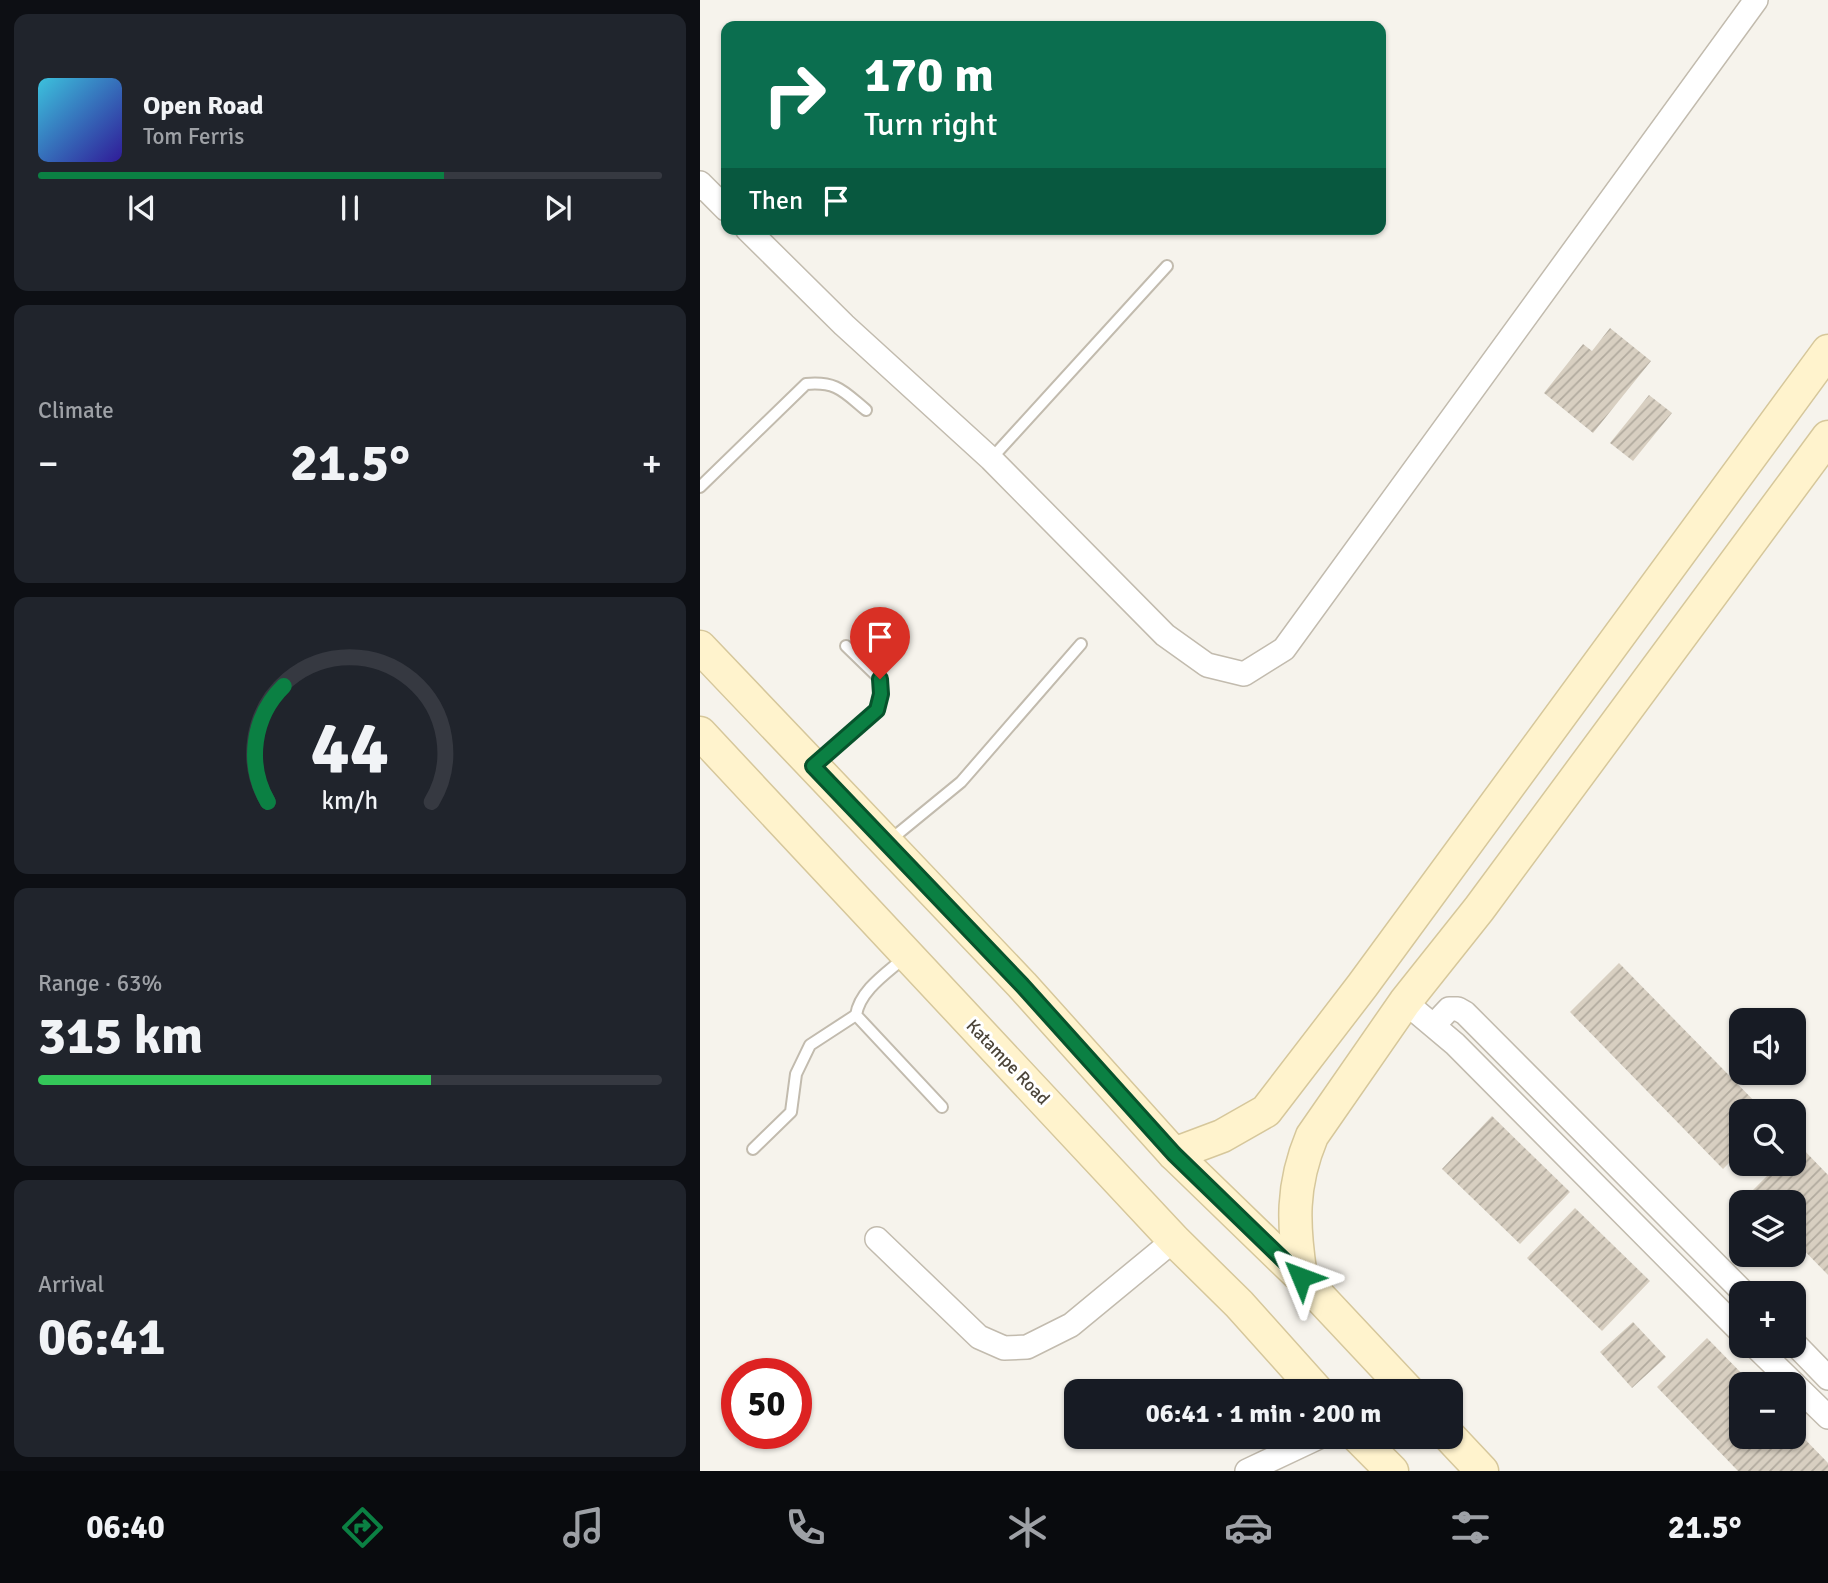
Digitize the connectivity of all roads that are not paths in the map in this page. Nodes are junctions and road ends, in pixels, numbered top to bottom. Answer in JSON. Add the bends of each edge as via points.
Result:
{"nodes":[{"id":1,"x":1756,"y":0,"type":"edge"},
{"id":2,"x":700,"y":183,"type":"edge"},
{"id":3,"x":721,"y":204,"type":"edge"},
{"id":4,"x":753,"y":235,"type":"edge"},
{"id":5,"x":1167,"y":266,"type":"dead end"},
{"id":6,"x":1828,"y":351,"type":"edge"},
{"id":7,"x":866,"y":410,"type":"dead end"},
{"id":8,"x":1828,"y":437,"type":"edge"},
{"id":9,"x":991,"y":459,"type":"junction"},
{"id":10,"x":700,"y":486,"type":"edge"},
{"id":11,"x":1081,"y":644,"type":"dead end"},
{"id":12,"x":846,"y":646,"type":"dead end"},
{"id":13,"x":700,"y":647,"type":"edge"},
{"id":14,"x":700,"y":733,"type":"edge"},
{"id":15,"x":813,"y":766,"type":"junction"},
{"id":16,"x":886,"y":843,"type":"junction"},
{"id":17,"x":907,"y":955,"type":"junction"},
{"id":18,"x":1405,"y":1002,"type":"junction"},
{"id":19,"x":856,"y":1015,"type":"junction"},
{"id":20,"x":1434,"y":1026,"type":"junction"},
{"id":21,"x":1507,"y":1054,"type":"junction"},
{"id":22,"x":1486,"y":1076,"type":"junction"},
{"id":23,"x":943,"y":1107,"type":"dead end"},
{"id":24,"x":754,"y":1149,"type":"dead end"},
{"id":25,"x":1174,"y":1154,"type":"junction"},
{"id":26,"x":877,"y":1239,"type":"dead end"},
{"id":27,"x":1174,"y":1240,"type":"junction"},
{"id":28,"x":1716,"y":1266,"type":"junction"},
{"id":29,"x":1301,"y":1277,"type":"junction"},
{"id":30,"x":1732,"y":1281,"type":"edge"},
{"id":31,"x":1696,"y":1286,"type":"junction"},
{"id":32,"x":1729,"y":1320,"type":"edge"},
{"id":33,"x":1806,"y":1355,"type":"edge"},
{"id":34,"x":1767,"y":1358,"type":"edge"},
{"id":35,"x":1782,"y":1372,"type":"edge"},
{"id":36,"x":1828,"y":1378,"type":"edge"},
{"id":37,"x":1306,"y":1379,"type":"edge"},
{"id":38,"x":1397,"y":1379,"type":"edge"},
{"id":39,"x":1806,"y":1396,"type":"edge"},
{"id":40,"x":1828,"y":1417,"type":"edge"},
{"id":41,"x":1294,"y":1449,"type":"edge"},
{"id":42,"x":1370,"y":1449,"type":"edge"},
{"id":43,"x":1461,"y":1449,"type":"edge"},
{"id":44,"x":1247,"y":1471,"type":"edge"},
{"id":45,"x":1392,"y":1471,"type":"edge"},
{"id":46,"x":1482,"y":1471,"type":"edge"}],
"edges":[{"from":1,"to":9,"type":"street","via":[[1284,649],[1244,674],[1207,665],[1165,635]]},
{"from":2,"to":3,"type":"street"},
{"from":4,"to":9,"type":"street"},
{"from":5,"to":9,"type":"lane"},
{"from":6,"to":25,"type":"street","via":[[1363,986],[1266,1111],[1222,1136]]},
{"from":7,"to":10,"type":"lane","via":[[837,386],[806,384]]},
{"from":8,"to":18,"type":"street","via":[[1479,909]]},
{"from":11,"to":16,"type":"lane","via":[[961,782]]},
{"from":12,"to":15,"type":"lane","via":[[880,679],[877,710]]},
{"from":13,"to":15,"type":"street"},
{"from":14,"to":17,"type":"street","name":"Katampe Road"},
{"from":15,"to":16,"type":"street"},
{"from":16,"to":25,"type":"street"},
{"from":17,"to":19,"type":"lane","via":[[865,993]]},
{"from":17,"to":27,"type":"street","name":"Katampe Road"},
{"from":18,"to":20,"type":"street"},
{"from":18,"to":29,"type":"street","via":[[1312,1136],[1302,1159],[1294,1199]]},
{"from":19,"to":23,"type":"lane"},
{"from":19,"to":24,"type":"lane","via":[[810,1045],[796,1074],[791,1112]]},
{"from":20,"to":21,"type":"street","via":[[1449,1009],[1458,1009]]},
{"from":20,"to":22,"type":"street"},
{"from":21,"to":22,"type":"street"},
{"from":21,"to":28,"type":"street"},
{"from":22,"to":31,"type":"street"},
{"from":25,"to":29,"type":"street"},
{"from":26,"to":27,"type":"street","via":[[979,1337],[1004,1348],[1027,1347],[1071,1325]]},
{"from":27,"to":37,"type":"street","name":"Katampe Road"},
{"from":28,"to":30,"type":"street"},
{"from":28,"to":31,"type":"street"},
{"from":29,"to":38,"type":"street"},
{"from":31,"to":32,"type":"street"},
{"from":33,"to":36,"type":"street"},
{"from":34,"to":35,"type":"street"},
{"from":39,"to":40,"type":"street"},
{"from":41,"to":44,"type":"street"},
{"from":42,"to":45,"type":"street"},
{"from":43,"to":46,"type":"street"}]}
